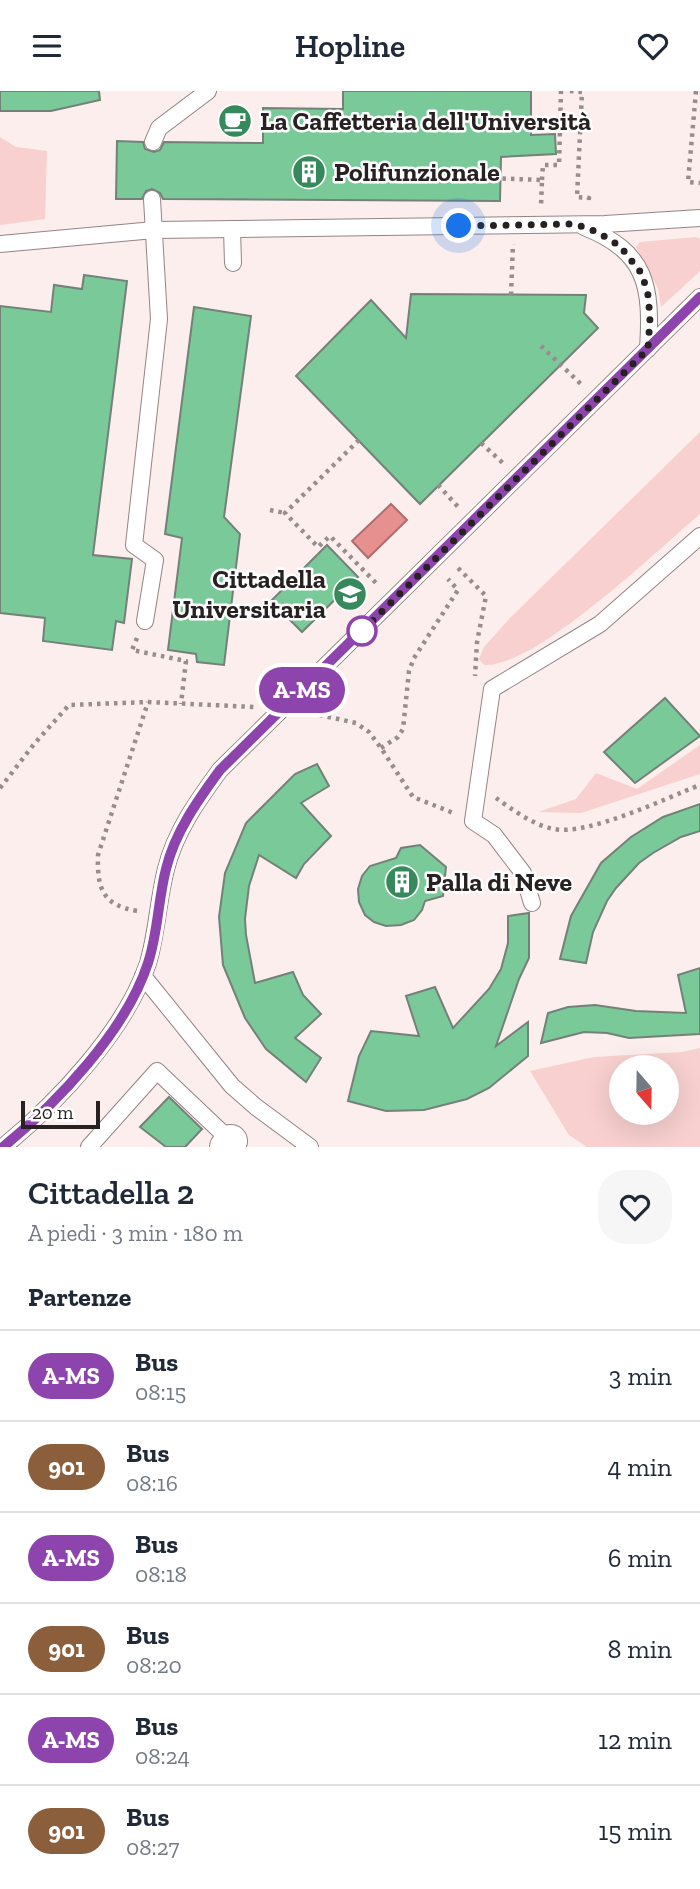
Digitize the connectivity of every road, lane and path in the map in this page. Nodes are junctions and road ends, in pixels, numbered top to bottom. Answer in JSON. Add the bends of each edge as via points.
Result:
{"nodes":[{"id":1,"x":208,"y":91,"type":"edge"},
{"id":2,"x":561,"y":91,"type":"edge"},
{"id":3,"x":570,"y":91,"type":"edge"},
{"id":4,"x":696,"y":91,"type":"edge"},
{"id":5,"x":582,"y":92,"type":"edge"},
{"id":6,"x":153,"y":142,"type":"dead end"},
{"id":7,"x":460,"y":177,"type":"dead end"},
{"id":8,"x":542,"y":180,"type":"junction"},
{"id":9,"x":700,"y":183,"type":"edge"},
{"id":10,"x":152,"y":199,"type":"dead end"},
{"id":11,"x":541,"y":207,"type":"dead end"},
{"id":12,"x":588,"y":207,"type":"dead end"},
{"id":13,"x":700,"y":218,"type":"edge"},
{"id":14,"x":575,"y":224,"type":"junction"},
{"id":15,"x":232,"y":229,"type":"junction"},
{"id":16,"x":154,"y":230,"type":"junction"},
{"id":17,"x":513,"y":239,"type":"dead end"},
{"id":18,"x":0,"y":244,"type":"edge"},
{"id":19,"x":233,"y":263,"type":"dead end"},
{"id":20,"x":511,"y":295,"type":"dead end"},
{"id":21,"x":700,"y":297,"type":"edge"},
{"id":22,"x":541,"y":346,"type":"dead end"},
{"id":23,"x":648,"y":349,"type":"junction"},
{"id":24,"x":583,"y":387,"type":"dead end"},
{"id":25,"x":359,"y":440,"type":"dead end"},
{"id":26,"x":481,"y":443,"type":"dead end"},
{"id":27,"x":504,"y":465,"type":"dead end"},
{"id":28,"x":438,"y":485,"type":"dead end"},
{"id":29,"x":460,"y":509,"type":"dead end"},
{"id":30,"x":270,"y":510,"type":"dead end"},
{"id":31,"x":285,"y":513,"type":"junction"},
{"id":32,"x":700,"y":536,"type":"edge"},
{"id":33,"x":458,"y":568,"type":"dead end"},
{"id":34,"x":367,"y":574,"type":"dead end"},
{"id":35,"x":447,"y":579,"type":"dead end"},
{"id":36,"x":145,"y":621,"type":"joint"},
{"id":37,"x":492,"y":689,"type":"junction"},
{"id":38,"x":148,"y":702,"type":"junction"},
{"id":39,"x":181,"y":704,"type":"junction"},
{"id":40,"x":261,"y":708,"type":"dead end"},
{"id":41,"x":311,"y":713,"type":"dead end"},
{"id":42,"x":381,"y":748,"type":"junction"},
{"id":43,"x":700,"y":785,"type":"edge"},
{"id":44,"x":479,"y":786,"type":"junction"},
{"id":45,"x":0,"y":788,"type":"edge"},
{"id":46,"x":473,"y":821,"type":"junction"},
{"id":47,"x":532,"y":903,"type":"dead end"},
{"id":48,"x":140,"y":911,"type":"dead end"},
{"id":49,"x":143,"y":976,"type":"junction"},
{"id":50,"x":30,"y":1125,"type":"junction"},
{"id":51,"x":231,"y":1145,"type":"edge"},
{"id":52,"x":312,"y":1146,"type":"edge"},
{"id":53,"x":3,"y":1147,"type":"edge"},
{"id":54,"x":15,"y":1147,"type":"edge"},
{"id":55,"x":89,"y":1147,"type":"edge"}],
"edges":[{"from":1,"to":6,"type":"lane","via":[[159,128]]},
{"from":2,"to":8,"type":"path","via":[[559,165],[543,165]]},
{"from":3,"to":5,"type":"path"},
{"from":4,"to":9,"type":"path","via":[[688,182]]},
{"from":5,"to":12,"type":"path","via":[[577,197],[589,198]]},
{"from":7,"to":8,"type":"path"},
{"from":8,"to":11,"type":"path"},
{"from":10,"to":16,"type":"lane"},
{"from":13,"to":14,"type":"lane"},
{"from":14,"to":15,"type":"lane"},
{"from":14,"to":23,"type":"lane","via":[[620,246],[642,274],[650,318]]},
{"from":15,"to":16,"type":"lane"},
{"from":15,"to":19,"type":"lane"},
{"from":16,"to":18,"type":"lane"},
{"from":16,"to":36,"type":"lane","via":[[159,319],[134,545],[155,560]]},
{"from":17,"to":20,"type":"path"},
{"from":21,"to":23,"type":"lane"},
{"from":22,"to":24,"type":"path"},
{"from":23,"to":49,"type":"lane","via":[[220,770],[178,836]]},
{"from":25,"to":31,"type":"path"},
{"from":26,"to":27,"type":"path"},
{"from":28,"to":29,"type":"path"},
{"from":30,"to":31,"type":"path"},
{"from":31,"to":34,"type":"path","via":[[318,547],[330,536]]},
{"from":32,"to":37,"type":"lane","via":[[600,624]]},
{"from":33,"to":37,"type":"path","via":[[486,596],[473,673],[477,681]]},
{"from":35,"to":42,"type":"path","via":[[458,590],[414,658],[403,729]]},
{"from":36,"to":39,"type":"path","via":[[132,650],[186,661]]},
{"from":37,"to":44,"type":"lane"},
{"from":38,"to":39,"type":"path"},
{"from":38,"to":45,"type":"path","via":[[69,705]]},
{"from":38,"to":48,"type":"path","via":[[98,855],[97,877],[106,896],[119,908]]},
{"from":39,"to":40,"type":"path"},
{"from":41,"to":42,"type":"path","via":[[356,723]]},
{"from":42,"to":46,"type":"path","via":[[413,797]]},
{"from":43,"to":44,"type":"path","via":[[593,825],[567,829],[554,829],[519,814]]},
{"from":44,"to":46,"type":"lane"},
{"from":46,"to":47,"type":"lane","via":[[494,835],[523,873]]},
{"from":49,"to":50,"type":"lane","via":[[90,1061]]},
{"from":49,"to":52,"type":"lane","via":[[232,1086]]},
{"from":50,"to":53,"type":"lane"},
{"from":50,"to":54,"type":"lane"},
{"from":51,"to":55,"type":"lane","via":[[157,1071]]}]}
